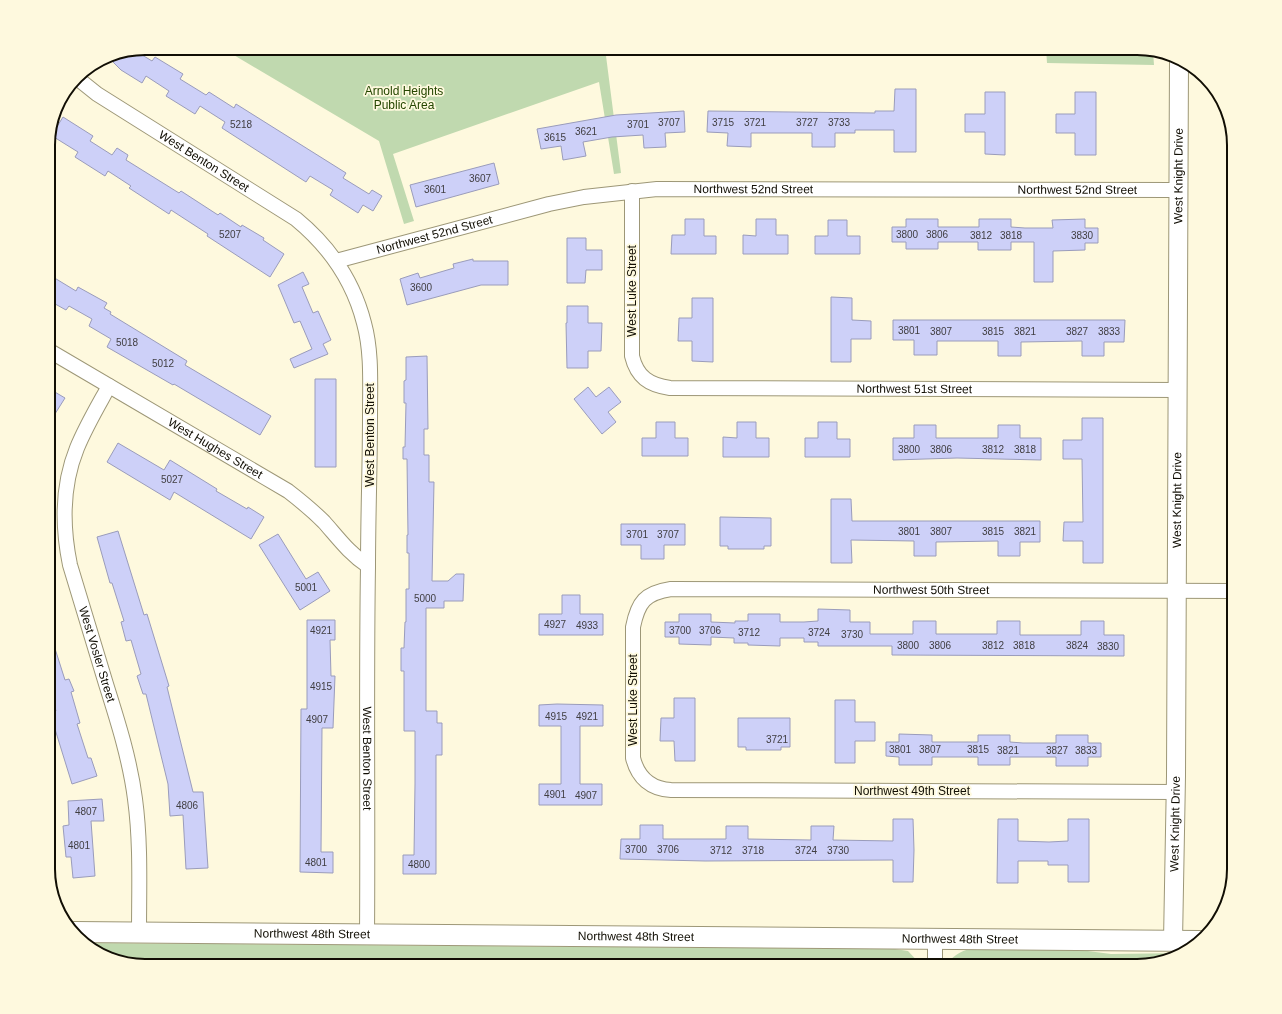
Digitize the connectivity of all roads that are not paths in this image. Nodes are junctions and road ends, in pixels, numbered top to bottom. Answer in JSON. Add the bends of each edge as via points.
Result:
{"nodes":[{"id":1,"x":1179,"y":65,"type":"edge"},
{"id":2,"x":81,"y":81,"type":"edge"},
{"id":3,"x":1179,"y":190,"type":"junction"},
{"id":4,"x":632,"y":191,"type":"junction"},
{"id":5,"x":336,"y":261,"type":"junction"},
{"id":6,"x":55,"y":354,"type":"edge"},
{"id":7,"x":651,"y":383,"type":"joint"},
{"id":8,"x":109,"y":386,"type":"junction"},
{"id":9,"x":1178,"y":390,"type":"junction"},
{"id":10,"x":368,"y":566,"type":"junction"},
{"id":11,"x":1177,"y":591,"type":"junction"},
{"id":12,"x":1227,"y":591,"type":"edge"},
{"id":13,"x":637,"y":610,"type":"joint"},
{"id":14,"x":649,"y":784,"type":"joint"},
{"id":15,"x":1176,"y":792,"type":"junction"},
{"id":16,"x":80,"y":932,"type":"edge"},
{"id":17,"x":139,"y":933,"type":"junction"},
{"id":18,"x":367,"y":934,"type":"junction"},
{"id":19,"x":935,"y":939,"type":"junction"},
{"id":20,"x":1173,"y":941,"type":"junction"},
{"id":21,"x":1191,"y":941,"type":"edge"},
{"id":22,"x":935,"y":959,"type":"edge"}],
"edges":[{"from":1,"to":3,"type":"street","name":"West Knight Drive"},
{"from":2,"to":5,"type":"street","name":"West Benton Street","via":[[296,219],[319,240]]},
{"from":3,"to":4,"type":"street","name":"Northwest 52nd Street","via":[[682,188]]},
{"from":3,"to":9,"type":"street","name":"West Knight Drive"},
{"from":4,"to":5,"type":"street","name":"Northwest 52nd Street","via":[[549,204]]},
{"from":4,"to":7,"type":"street","name":"West Luke Street","via":[[632,356],[636,369]]},
{"from":5,"to":10,"type":"street","name":"West Benton Street","via":[[360,309],[370,358]]},
{"from":6,"to":8,"type":"street","name":"West Hughes Street"},
{"from":7,"to":9,"type":"street","name":"Northwest 51st Street","via":[[670,388]]},
{"from":8,"to":10,"type":"street","name":"West Hughes Street","via":[[288,491],[308,506],[342,545]]},
{"from":8,"to":17,"type":"street","name":"West Vosler Street","via":[[83,435],[72,463],[65,499],[64,526],[70,565],[117,720],[135,799],[139,836]]},
{"from":9,"to":11,"type":"street","name":"West Knight Drive"},
{"from":10,"to":18,"type":"street","name":"West Benton Street"},
{"from":11,"to":12,"type":"street","name":"Northwest 50th Street"},
{"from":11,"to":13,"type":"street","name":"Northwest 50th Street","via":[[671,589],[660,590],[651,595]]},
{"from":11,"to":15,"type":"street","name":"West Knight Drive"},
{"from":13,"to":14,"type":"street","name":"West Luke Street","via":[[633,627],[632,752],[637,771]]},
{"from":14,"to":15,"type":"street","name":"Northwest 49th Street","via":[[670,790]]},
{"from":15,"to":20,"type":"street","name":"West Knight Drive"},
{"from":16,"to":17,"type":"main road","name":"Northwest 48th Street"},
{"from":17,"to":18,"type":"main road","name":"Northwest 48th Street"},
{"from":18,"to":19,"type":"main road","name":"Northwest 48th Street"},
{"from":19,"to":20,"type":"main road","name":"Northwest 48th Street"},
{"from":19,"to":22,"type":"street"},
{"from":20,"to":21,"type":"main road","name":"Northwest 48th Street"}]}
